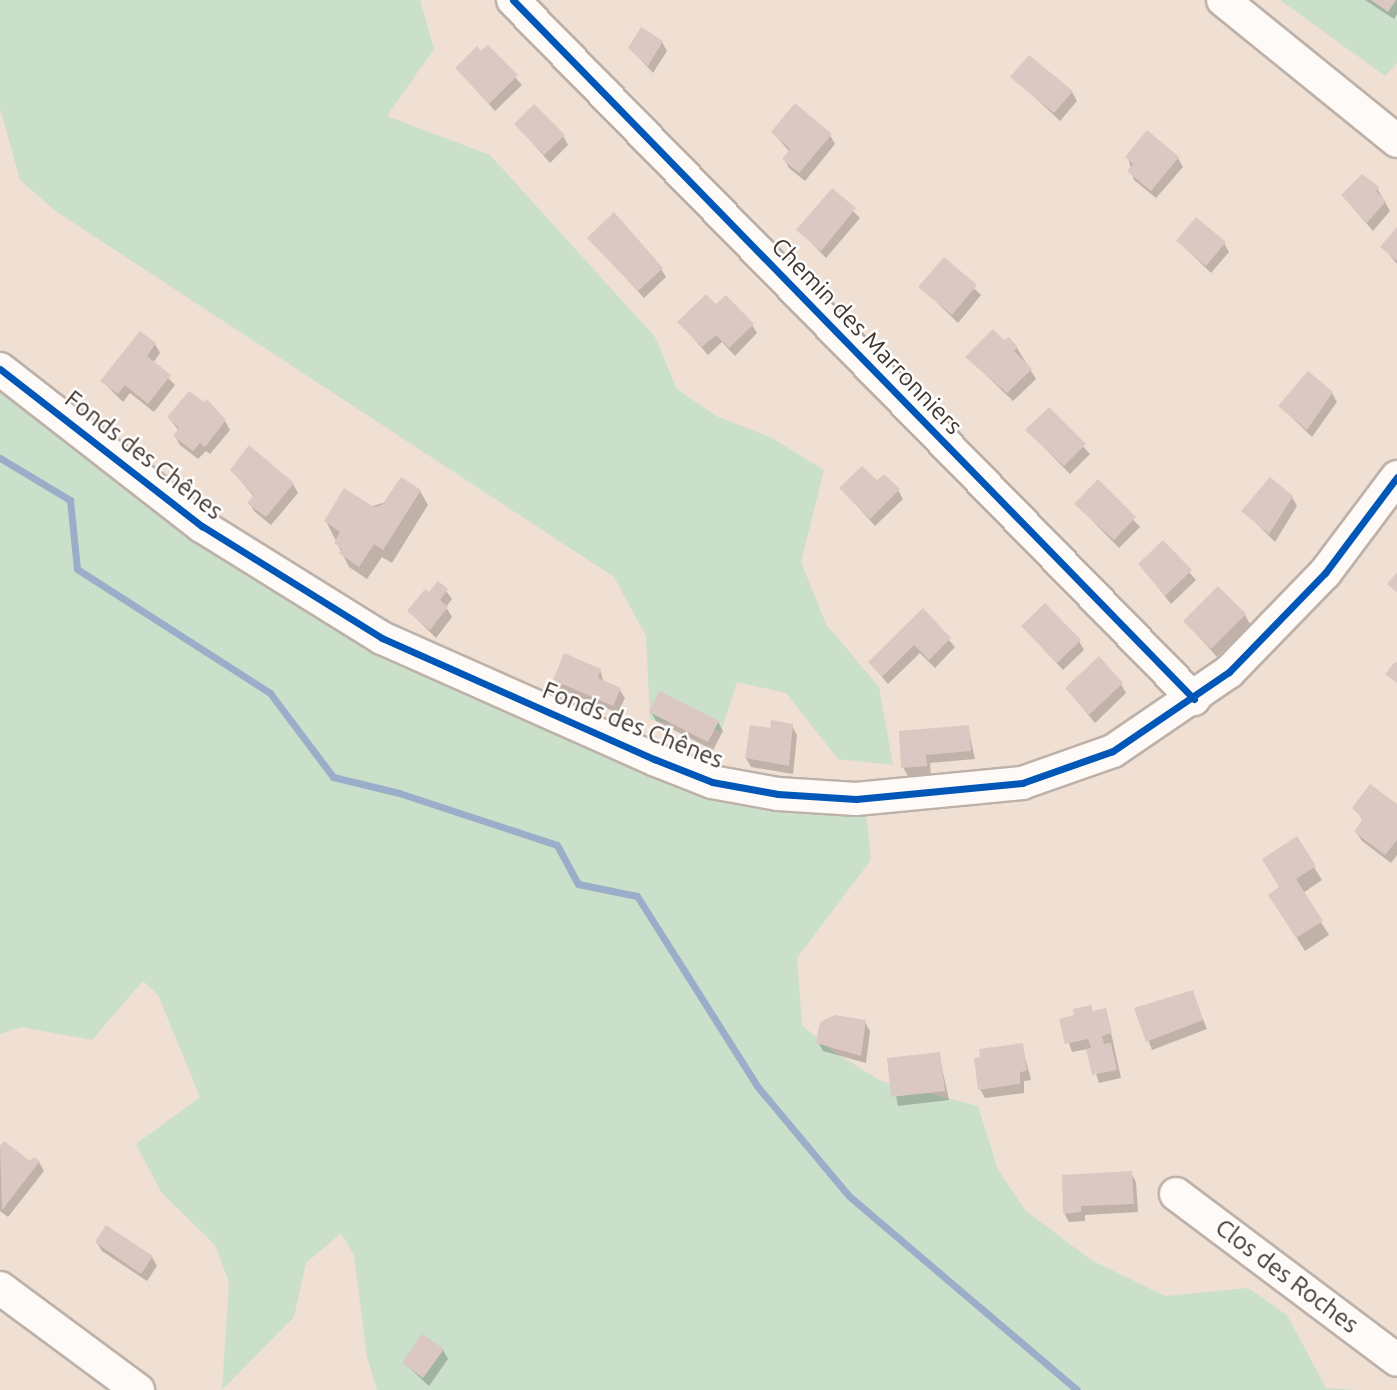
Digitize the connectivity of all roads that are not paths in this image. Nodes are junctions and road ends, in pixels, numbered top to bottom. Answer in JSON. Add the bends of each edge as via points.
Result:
{"nodes":[{"id":1,"x":513,"y":0,"type":"edge"},
{"id":2,"x":1223,"y":0,"type":"edge"},
{"id":3,"x":1397,"y":141,"type":"edge"},
{"id":4,"x":0,"y":369,"type":"edge"},
{"id":5,"x":1397,"y":477,"type":"edge"},
{"id":6,"x":1194,"y":699,"type":"junction"},
{"id":7,"x":1176,"y":1194,"type":"dead end"},
{"id":8,"x":0,"y":1288,"type":"edge"},
{"id":9,"x":1397,"y":1360,"type":"edge"},
{"id":10,"x":138,"y":1390,"type":"edge"}],
"edges":[{"from":1,"to":6,"type":"street","name":"Chemin des Marronniers"},
{"from":2,"to":3,"type":"street"},
{"from":4,"to":6,"type":"street","name":"Fonds des Chênes","via":[[202,526],[382,638],[712,782],[778,794],[856,799],[1022,783],[1112,751]]},
{"from":5,"to":6,"type":"street","name":"Fonds des Chênes","via":[[1325,573],[1229,672]]},
{"from":7,"to":9,"type":"street","name":"Clos des Roches"},
{"from":8,"to":10,"type":"street"}]}
